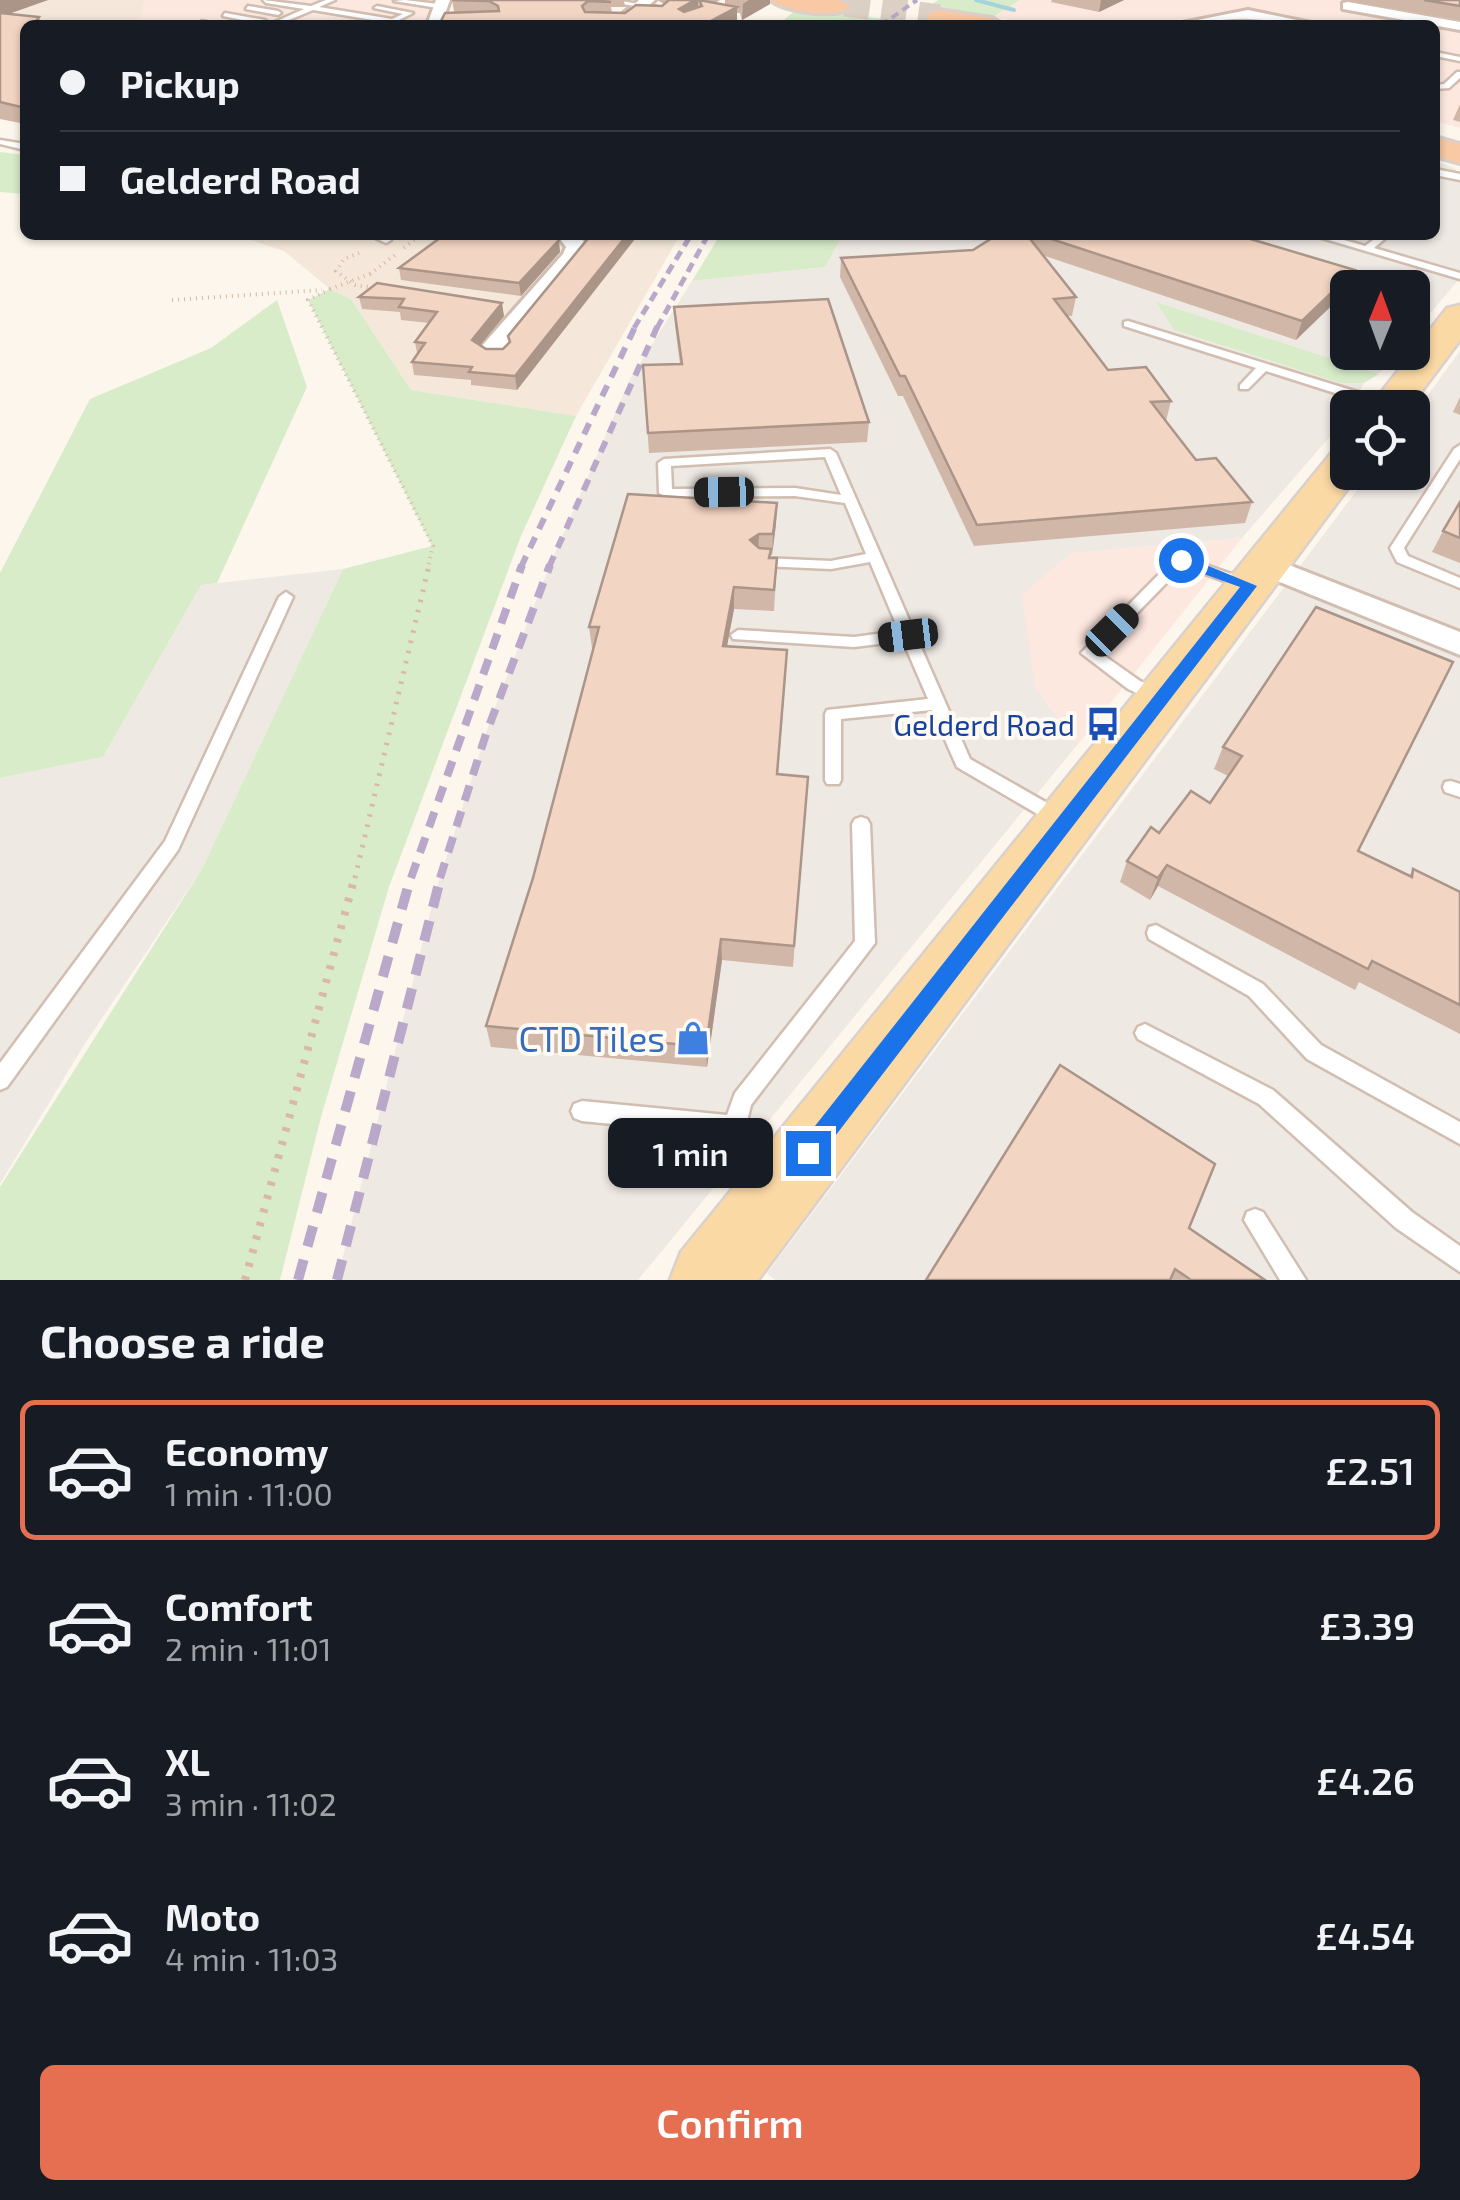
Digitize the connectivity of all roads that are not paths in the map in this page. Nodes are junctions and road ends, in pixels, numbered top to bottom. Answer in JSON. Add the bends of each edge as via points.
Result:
{"nodes":[{"id":1,"x":329,"y":0,"type":"edge"},
{"id":2,"x":388,"y":0,"type":"edge"},
{"id":3,"x":600,"y":0,"type":"edge"},
{"id":4,"x":782,"y":0,"type":"edge"},
{"id":5,"x":814,"y":0,"type":"edge"},
{"id":6,"x":266,"y":1,"type":"edge"},
{"id":7,"x":1348,"y":6,"type":"dead end"},
{"id":8,"x":248,"y":8,"type":"dead end"},
{"id":9,"x":312,"y":8,"type":"junction"},
{"id":10,"x":670,"y":8,"type":"edge"},
{"id":11,"x":1376,"y":11,"type":"junction"},
{"id":12,"x":630,"y":12,"type":"edge"},
{"id":13,"x":437,"y":13,"type":"edge"},
{"id":14,"x":225,"y":15,"type":"dead end"},
{"id":15,"x":294,"y":16,"type":"junction"},
{"id":16,"x":660,"y":17,"type":"edge"},
{"id":17,"x":254,"y":20,"type":"edge"},
{"id":18,"x":284,"y":20,"type":"edge"},
{"id":19,"x":321,"y":20,"type":"edge"},
{"id":20,"x":378,"y":20,"type":"edge"},
{"id":21,"x":399,"y":20,"type":"edge"},
{"id":22,"x":405,"y":20,"type":"edge"},
{"id":23,"x":1206,"y":20,"type":"edge"},
{"id":24,"x":1279,"y":20,"type":"edge"},
{"id":25,"x":1365,"y":20,"type":"edge"},
{"id":26,"x":1426,"y":20,"type":"edge"},
{"id":27,"x":1440,"y":89,"type":"edge"},
{"id":28,"x":1455,"y":93,"type":"dead end"},
{"id":29,"x":576,"y":240,"type":"edge"},
{"id":30,"x":1335,"y":240,"type":"edge"},
{"id":31,"x":1379,"y":240,"type":"edge"},
{"id":32,"x":1367,"y":249,"type":"junction"},
{"id":33,"x":1460,"y":276,"type":"edge"},
{"id":34,"x":1460,"y":316,"type":"edge"},
{"id":35,"x":1128,"y":324,"type":"dead end"},
{"id":36,"x":496,"y":353,"type":"edge"},
{"id":37,"x":1264,"y":366,"type":"junction"},
{"id":38,"x":1244,"y":387,"type":"dead end"},
{"id":39,"x":1337,"y":390,"type":"edge"},
{"id":40,"x":1402,"y":390,"type":"edge"},
{"id":41,"x":1460,"y":449,"type":"edge"},
{"id":42,"x":1330,"y":483,"type":"edge"},
{"id":43,"x":850,"y":500,"type":"junction"},
{"id":44,"x":874,"y":557,"type":"junction"},
{"id":45,"x":760,"y":562,"type":"edge"},
{"id":46,"x":1258,"y":575,"type":"junction"},
{"id":47,"x":1460,"y":583,"type":"edge"},
{"id":48,"x":286,"y":597,"type":"dead end"},
{"id":49,"x":738,"y":635,"type":"dead end"},
{"id":50,"x":908,"y":635,"type":"junction"},
{"id":51,"x":1460,"y":644,"type":"edge"},
{"id":52,"x":1162,"y":698,"type":"junction"},
{"id":53,"x":938,"y":704,"type":"junction"},
{"id":54,"x":833,"y":780,"type":"dead end"},
{"id":55,"x":1066,"y":822,"type":"junction"},
{"id":56,"x":861,"y":824,"type":"dead end"},
{"id":57,"x":1156,"y":933,"type":"dead end"},
{"id":58,"x":1145,"y":1033,"type":"dead end"},
{"id":59,"x":0,"y":1080,"type":"edge"},
{"id":60,"x":582,"y":1111,"type":"dead end"},
{"id":61,"x":735,"y":1126,"type":"junction"},
{"id":62,"x":1460,"y":1134,"type":"edge"},
{"id":63,"x":761,"y":1213,"type":"junction"},
{"id":64,"x":1254,"y":1220,"type":"dead end"},
{"id":65,"x":1460,"y":1260,"type":"edge"},
{"id":66,"x":709,"y":1280,"type":"edge"},
{"id":67,"x":1294,"y":1280,"type":"edge"}],
"edges":[{"from":1,"to":9,"type":"lane"},
{"from":1,"to":21,"type":"lane","via":[[410,12]]},
{"from":2,"to":13,"type":"lane"},
{"from":3,"to":12,"type":"lane"},
{"from":4,"to":5,"type":"highway","via":[[842,6]]},
{"from":6,"to":9,"type":"lane"},
{"from":7,"to":11,"type":"street"},
{"from":8,"to":15,"type":"lane"},
{"from":9,"to":15,"type":"lane"},
{"from":9,"to":20,"type":"lane"},
{"from":10,"to":12,"type":"lane"},
{"from":11,"to":25,"type":"street"},
{"from":11,"to":26,"type":"street"},
{"from":12,"to":16,"type":"lane"},
{"from":13,"to":22,"type":"lane"},
{"from":14,"to":17,"type":"lane"},
{"from":15,"to":18,"type":"lane"},
{"from":15,"to":19,"type":"lane"},
{"from":23,"to":24,"type":"street","via":[[1238,14]]},
{"from":27,"to":28,"type":"lane"},
{"from":29,"to":36,"type":"street","via":[[572,256],[519,306],[490,352]]},
{"from":30,"to":32,"type":"lane"},
{"from":31,"to":32,"type":"lane"},
{"from":32,"to":33,"type":"lane"},
{"from":34,"to":40,"type":"main road"},
{"from":35,"to":37,"type":"lane"},
{"from":37,"to":38,"type":"lane"},
{"from":37,"to":39,"type":"lane"},
{"from":41,"to":47,"type":"lane","via":[[1397,548],[1402,558]]},
{"from":42,"to":46,"type":"main road"},
{"from":43,"to":43,"type":"lane","via":[[796,492],[666,493],[664,463],[830,453]]},
{"from":43,"to":44,"type":"lane"},
{"from":44,"to":45,"type":"lane","via":[[830,565]]},
{"from":44,"to":50,"type":"lane"},
{"from":46,"to":51,"type":"street"},
{"from":46,"to":52,"type":"main road"},
{"from":46,"to":52,"type":"lane","via":[[1181,560],[1090,653]]},
{"from":48,"to":59,"type":"lane","via":[[172,846]]},
{"from":49,"to":50,"type":"lane","via":[[854,642]]},
{"from":50,"to":53,"type":"lane"},
{"from":52,"to":55,"type":"main road"},
{"from":53,"to":54,"type":"lane","via":[[833,714]]},
{"from":53,"to":55,"type":"lane","via":[[963,763]]},
{"from":55,"to":63,"type":"main road"},
{"from":56,"to":61,"type":"lane","via":[[865,943],[742,1100]]},
{"from":57,"to":62,"type":"lane","via":[[1256,990],[1314,1052]]},
{"from":58,"to":65,"type":"lane","via":[[1266,1097],[1404,1220]]},
{"from":60,"to":61,"type":"lane"},
{"from":61,"to":63,"type":"lane","via":[[730,1145]]},
{"from":63,"to":66,"type":"main road"},
{"from":64,"to":67,"type":"lane"}]}
